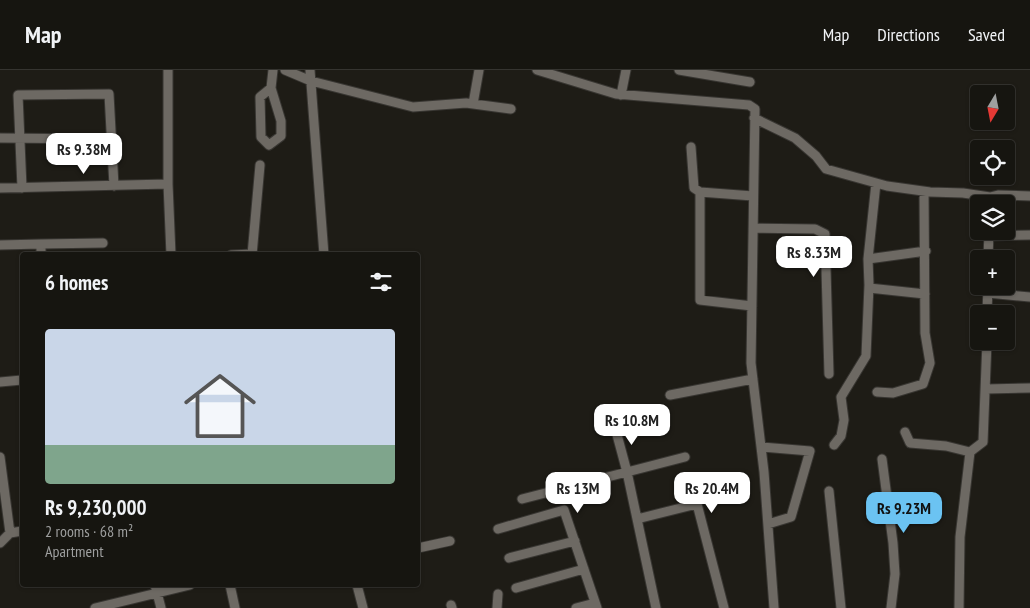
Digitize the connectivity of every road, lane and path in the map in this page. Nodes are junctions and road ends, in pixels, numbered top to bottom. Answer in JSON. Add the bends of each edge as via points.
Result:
{"nodes":[{"id":1,"x":168,"y":70,"type":"edge"},
{"id":2,"x":273,"y":70,"type":"edge"},
{"id":3,"x":285,"y":70,"type":"edge"},
{"id":4,"x":310,"y":70,"type":"edge"},
{"id":5,"x":479,"y":70,"type":"edge"},
{"id":6,"x":537,"y":70,"type":"edge"},
{"id":7,"x":626,"y":70,"type":"edge"},
{"id":8,"x":678,"y":70,"type":"edge"},
{"id":9,"x":311,"y":81,"type":"junction"},
{"id":10,"x":750,"y":82,"type":"dead end"},
{"id":11,"x":270,"y":88,"type":"junction"},
{"id":12,"x":621,"y":95,"type":"junction"},
{"id":13,"x":473,"y":104,"type":"junction"},
{"id":14,"x":511,"y":109,"type":"dead end"},
{"id":15,"x":754,"y":118,"type":"junction"},
{"id":16,"x":0,"y":138,"type":"edge"},
{"id":17,"x":20,"y":138,"type":"junction"},
{"id":18,"x":111,"y":139,"type":"junction"},
{"id":19,"x":691,"y":147,"type":"dead end"},
{"id":20,"x":260,"y":165,"type":"dead end"},
{"id":21,"x":876,"y":183,"type":"junction"},
{"id":22,"x":168,"y":184,"type":"junction"},
{"id":23,"x":114,"y":186,"type":"junction"},
{"id":24,"x":0,"y":188,"type":"edge"},
{"id":25,"x":22,"y":188,"type":"junction"},
{"id":26,"x":700,"y":192,"type":"junction"},
{"id":27,"x":924,"y":192,"type":"junction"},
{"id":28,"x":970,"y":195,"type":"edge"},
{"id":29,"x":753,"y":196,"type":"junction"},
{"id":30,"x":1015,"y":196,"type":"edge"},
{"id":31,"x":1030,"y":196,"type":"edge"},
{"id":32,"x":753,"y":228,"type":"junction"},
{"id":33,"x":1015,"y":234,"type":"edge"},
{"id":34,"x":1030,"y":235,"type":"edge"},
{"id":35,"x":103,"y":243,"type":"dead end"},
{"id":36,"x":41,"y":244,"type":"junction"},
{"id":37,"x":0,"y":245,"type":"edge"},
{"id":38,"x":926,"y":251,"type":"junction"},
{"id":39,"x":41,"y":252,"type":"edge"},
{"id":40,"x":171,"y":252,"type":"edge"},
{"id":41,"x":252,"y":252,"type":"edge"},
{"id":42,"x":324,"y":252,"type":"edge"},
{"id":43,"x":868,"y":259,"type":"junction"},
{"id":44,"x":869,"y":288,"type":"junction"},
{"id":45,"x":925,"y":294,"type":"junction"},
{"id":46,"x":1014,"y":295,"type":"edge"},
{"id":47,"x":1030,"y":298,"type":"edge"},
{"id":48,"x":752,"y":306,"type":"junction"},
{"id":49,"x":987,"y":350,"type":"edge"},
{"id":50,"x":829,"y":374,"type":"dead end"},
{"id":51,"x":753,"y":379,"type":"junction"},
{"id":52,"x":20,"y":380,"type":"edge"},
{"id":53,"x":0,"y":382,"type":"edge"},
{"id":54,"x":1030,"y":388,"type":"edge"},
{"id":55,"x":986,"y":389,"type":"junction"},
{"id":56,"x":877,"y":392,"type":"dead end"},
{"id":57,"x":670,"y":395,"type":"dead end"},
{"id":58,"x":646,"y":425,"type":"dead end"},
{"id":59,"x":905,"y":432,"type":"dead end"},
{"id":60,"x":834,"y":444,"type":"dead end"},
{"id":61,"x":761,"y":447,"type":"junction"},
{"id":62,"x":970,"y":452,"type":"junction"},
{"id":63,"x":685,"y":456,"type":"dead end"},
{"id":64,"x":0,"y":457,"type":"edge"},
{"id":65,"x":882,"y":459,"type":"dead end"},
{"id":66,"x":627,"y":472,"type":"junction"},
{"id":67,"x":828,"y":491,"type":"dead end"},
{"id":68,"x":522,"y":499,"type":"dead end"},
{"id":69,"x":637,"y":519,"type":"junction"},
{"id":70,"x":768,"y":524,"type":"junction"},
{"id":71,"x":498,"y":529,"type":"dead end"},
{"id":72,"x":20,"y":531,"type":"edge"},
{"id":73,"x":10,"y":533,"type":"junction"},
{"id":74,"x":450,"y":541,"type":"dead end"},
{"id":75,"x":575,"y":541,"type":"junction"},
{"id":76,"x":0,"y":543,"type":"edge"},
{"id":77,"x":420,"y":548,"type":"edge"},
{"id":78,"x":509,"y":558,"type":"dead end"},
{"id":79,"x":584,"y":569,"type":"junction"},
{"id":80,"x":173,"y":587,"type":"edge"},
{"id":81,"x":230,"y":587,"type":"edge"},
{"id":82,"x":358,"y":587,"type":"edge"},
{"id":83,"x":516,"y":588,"type":"dead end"},
{"id":84,"x":156,"y":589,"type":"edge"},
{"id":85,"x":498,"y":594,"type":"dead end"},
{"id":86,"x":596,"y":605,"type":"edge"},
{"id":87,"x":95,"y":608,"type":"edge"},
{"id":88,"x":161,"y":608,"type":"edge"},
{"id":89,"x":235,"y":608,"type":"edge"},
{"id":90,"x":363,"y":608,"type":"edge"},
{"id":91,"x":497,"y":608,"type":"edge"},
{"id":92,"x":576,"y":608,"type":"edge"},
{"id":93,"x":656,"y":608,"type":"edge"},
{"id":94,"x":724,"y":608,"type":"edge"},
{"id":95,"x":774,"y":608,"type":"edge"},
{"id":96,"x":841,"y":608,"type":"edge"},
{"id":97,"x":891,"y":608,"type":"edge"},
{"id":98,"x":960,"y":608,"type":"edge"}],
"edges":[{"from":1,"to":22,"type":"street"},
{"from":2,"to":11,"type":"street"},
{"from":3,"to":9,"type":"street"},
{"from":4,"to":9,"type":"street"},
{"from":5,"to":13,"type":"street"},
{"from":6,"to":12,"type":"street"},
{"from":7,"to":12,"type":"street"},
{"from":8,"to":10,"type":"street"},
{"from":9,"to":13,"type":"street","via":[[413,107]]},
{"from":9,"to":42,"type":"street"},
{"from":11,"to":11,"type":"street","via":[[281,121],[281,136],[269,145],[261,137],[260,97]]},
{"from":12,"to":15,"type":"street","via":[[749,106],[754,109]]},
{"from":13,"to":14,"type":"street"},
{"from":15,"to":21,"type":"street","via":[[795,138],[826,169]]},
{"from":15,"to":29,"type":"street"},
{"from":16,"to":17,"type":"street"},
{"from":17,"to":18,"type":"street"},
{"from":17,"to":18,"type":"street","via":[[18,95],[109,94]]},
{"from":17,"to":25,"type":"street"},
{"from":18,"to":23,"type":"street"},
{"from":19,"to":26,"type":"street","via":[[694,188]]},
{"from":20,"to":41,"type":"street"},
{"from":21,"to":27,"type":"street"},
{"from":21,"to":43,"type":"street"},
{"from":22,"to":23,"type":"street"},
{"from":22,"to":40,"type":"street"},
{"from":23,"to":25,"type":"street"},
{"from":24,"to":25,"type":"street"},
{"from":26,"to":29,"type":"street"},
{"from":26,"to":48,"type":"street","via":[[700,300]]},
{"from":27,"to":28,"type":"street"},
{"from":27,"to":38,"type":"street"},
{"from":29,"to":32,"type":"street"},
{"from":30,"to":31,"type":"street"},
{"from":32,"to":48,"type":"street"},
{"from":32,"to":50,"type":"street","via":[[815,229],[825,234]]},
{"from":33,"to":34,"type":"street"},
{"from":35,"to":36,"type":"street"},
{"from":36,"to":37,"type":"street"},
{"from":36,"to":39,"type":"street"},
{"from":38,"to":43,"type":"street"},
{"from":38,"to":45,"type":"street"},
{"from":43,"to":44,"type":"street"},
{"from":44,"to":45,"type":"street"},
{"from":44,"to":60,"type":"street","via":[[866,356],[841,397],[844,420],[841,436]]},
{"from":45,"to":56,"type":"street","via":[[925,333],[930,363],[923,384],[893,393]]},
{"from":46,"to":47,"type":"street"},
{"from":48,"to":51,"type":"street"},
{"from":49,"to":55,"type":"street"},
{"from":51,"to":57,"type":"street"},
{"from":51,"to":61,"type":"street"},
{"from":52,"to":53,"type":"street"},
{"from":54,"to":55,"type":"street"},
{"from":55,"to":62,"type":"street","via":[[983,442]]},
{"from":58,"to":66,"type":"street","via":[[616,431]]},
{"from":59,"to":62,"type":"street","via":[[910,443]]},
{"from":61,"to":70,"type":"street"},
{"from":61,"to":70,"type":"street","via":[[810,451],[791,517]]},
{"from":62,"to":98,"type":"street","via":[[960,537]]},
{"from":63,"to":66,"type":"street"},
{"from":64,"to":73,"type":"street"},
{"from":65,"to":97,"type":"street","via":[[895,574]]},
{"from":66,"to":68,"type":"street"},
{"from":66,"to":69,"type":"street"},
{"from":67,"to":96,"type":"street"},
{"from":69,"to":93,"type":"street"},
{"from":69,"to":94,"type":"street","via":[[697,504]]},
{"from":70,"to":95,"type":"street"},
{"from":71,"to":75,"type":"street","via":[[564,510]]},
{"from":72,"to":73,"type":"street"},
{"from":73,"to":76,"type":"street"},
{"from":74,"to":77,"type":"street"},
{"from":75,"to":78,"type":"street"},
{"from":75,"to":79,"type":"street"},
{"from":79,"to":83,"type":"street"},
{"from":79,"to":86,"type":"street"},
{"from":80,"to":84,"type":"street"},
{"from":81,"to":89,"type":"street"},
{"from":82,"to":90,"type":"street"},
{"from":84,"to":87,"type":"street"},
{"from":84,"to":88,"type":"street"},
{"from":85,"to":91,"type":"street"},
{"from":86,"to":92,"type":"street"}]}
